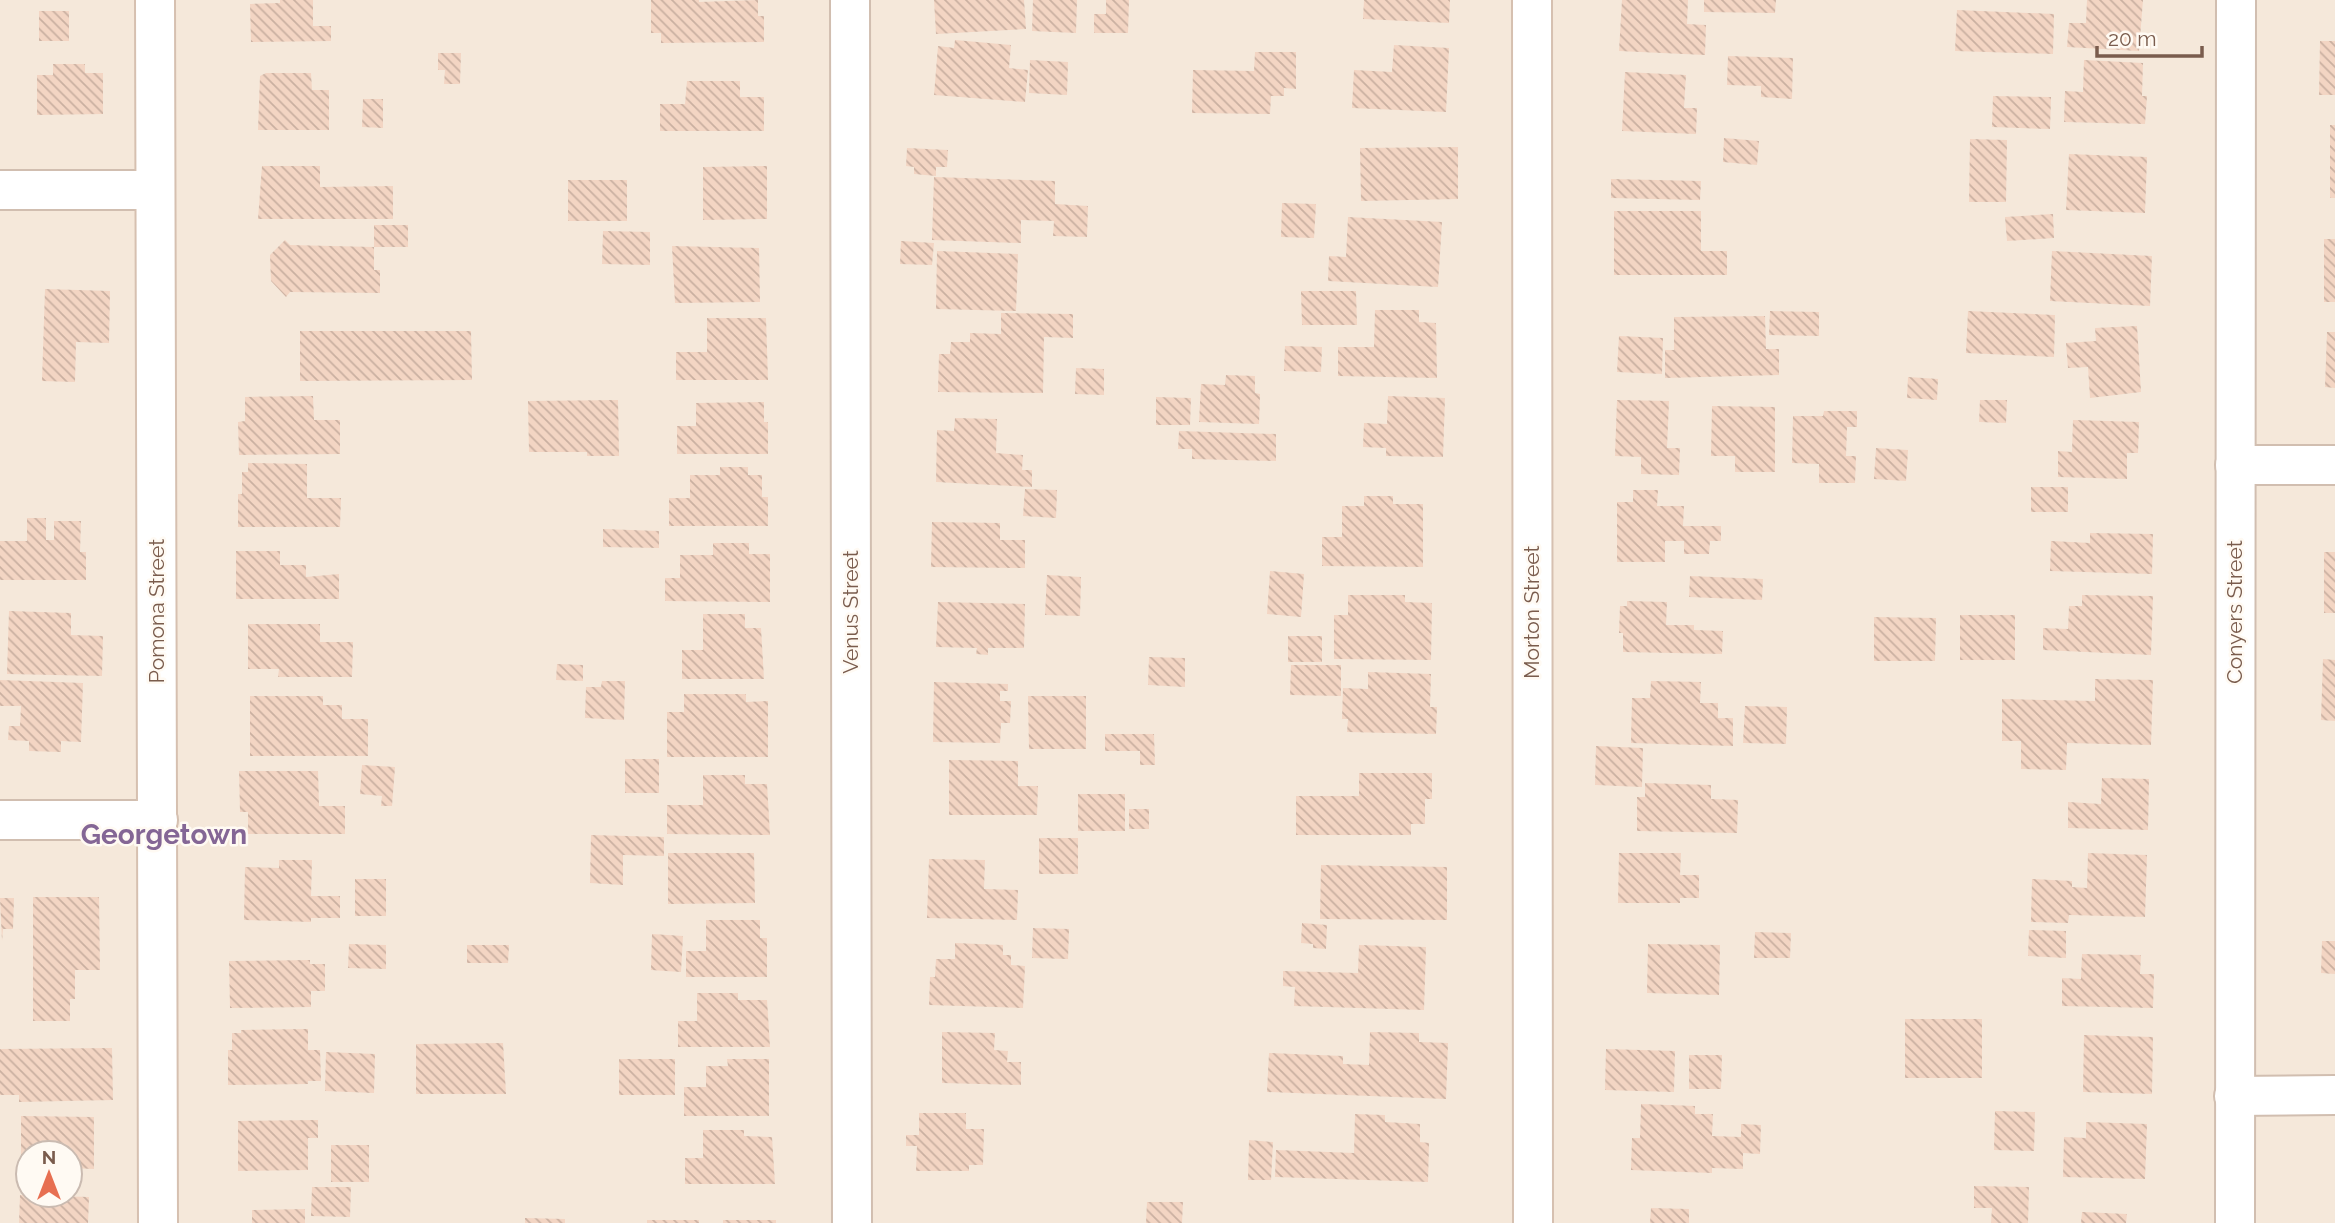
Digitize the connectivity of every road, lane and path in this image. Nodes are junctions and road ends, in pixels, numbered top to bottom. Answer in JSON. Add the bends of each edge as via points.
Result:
{"nodes":[{"id":1,"x":155,"y":0,"type":"edge"},
{"id":2,"x":850,"y":0,"type":"edge"},
{"id":3,"x":1532,"y":0,"type":"edge"},
{"id":4,"x":2236,"y":0,"type":"edge"},
{"id":5,"x":0,"y":190,"type":"edge"},
{"id":6,"x":155,"y":190,"type":"junction"},
{"id":7,"x":2235,"y":465,"type":"junction"},
{"id":8,"x":2335,"y":465,"type":"edge"},
{"id":9,"x":0,"y":820,"type":"edge"},
{"id":10,"x":158,"y":820,"type":"junction"},
{"id":11,"x":2335,"y":1095,"type":"edge"},
{"id":12,"x":2234,"y":1096,"type":"junction"},
{"id":13,"x":158,"y":1223,"type":"edge"},
{"id":14,"x":852,"y":1223,"type":"edge"},
{"id":15,"x":1533,"y":1223,"type":"edge"},
{"id":16,"x":2235,"y":1223,"type":"edge"}],
"edges":[{"from":1,"to":6,"type":"street","name":"Pomona Street"},
{"from":2,"to":14,"type":"street","name":"Venus Street"},
{"from":3,"to":15,"type":"street","name":"Morton Street"},
{"from":4,"to":7,"type":"street","name":"Conyers Street"},
{"from":5,"to":6,"type":"street"},
{"from":6,"to":10,"type":"street","name":"Pomona Street"},
{"from":7,"to":8,"type":"street"},
{"from":7,"to":12,"type":"street","name":"Conyers Street"},
{"from":9,"to":10,"type":"street"},
{"from":10,"to":13,"type":"street","name":"Pomona Street"},
{"from":11,"to":12,"type":"street"},
{"from":12,"to":16,"type":"street","name":"Conyers Street"}]}
